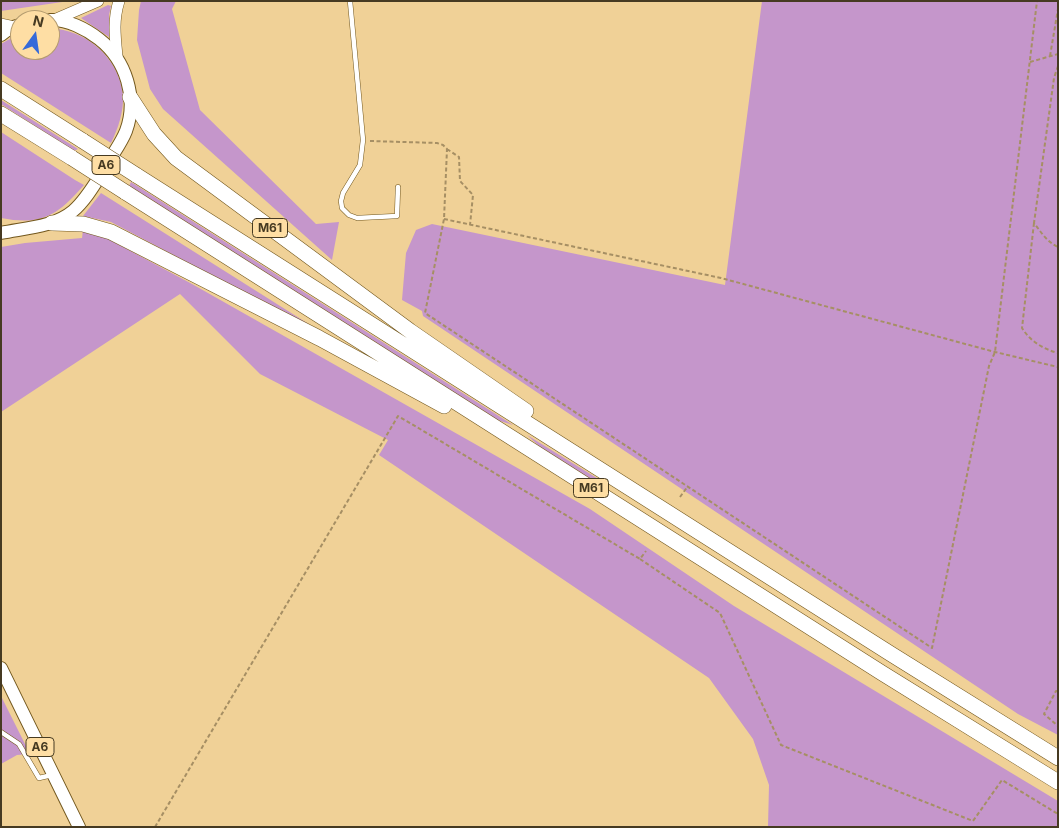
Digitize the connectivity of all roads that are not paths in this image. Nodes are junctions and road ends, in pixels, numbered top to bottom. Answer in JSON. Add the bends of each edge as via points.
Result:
{"nodes":[{"id":1,"x":98,"y":1,"type":"edge"},
{"id":2,"x":119,"y":1,"type":"edge"},
{"id":3,"x":350,"y":1,"type":"edge"},
{"id":4,"x":60,"y":17,"type":"edge"},
{"id":5,"x":60,"y":22,"type":"edge"},
{"id":6,"x":117,"y":56,"type":"junction"},
{"id":7,"x":1,"y":89,"type":"edge"},
{"id":8,"x":130,"y":97,"type":"junction"},
{"id":9,"x":1,"y":114,"type":"edge"},
{"id":10,"x":398,"y":187,"type":"dead end"},
{"id":11,"x":52,"y":223,"type":"junction"},
{"id":12,"x":1,"y":226,"type":"edge"},
{"id":13,"x":17,"y":230,"type":"junction"},
{"id":14,"x":1,"y":233,"type":"edge"},
{"id":15,"x":564,"y":471,"type":"junction"},
{"id":16,"x":626,"y":486,"type":"junction"},
{"id":17,"x":1,"y":668,"type":"edge"},
{"id":18,"x":1,"y":732,"type":"edge"},
{"id":19,"x":1058,"y":758,"type":"edge"},
{"id":20,"x":54,"y":774,"type":"junction"},
{"id":21,"x":1058,"y":782,"type":"edge"},
{"id":22,"x":79,"y":827,"type":"edge"}],
"edges":[{"from":1,"to":4,"type":"street"},
{"from":2,"to":6,"type":"street","via":[[114,27]]},
{"from":3,"to":10,"type":"lane","via":[[363,140],[360,165],[343,193],[342,208],[357,218],[397,216]]},
{"from":5,"to":6,"type":"main road","number":"A6","via":[[88,31]]},
{"from":6,"to":8,"type":"main road","number":"A6"},
{"from":7,"to":16,"type":"highway","number":"M61","bridge":true},
{"from":8,"to":11,"type":"main road","number":"A6","via":[[130,115],[125,132],[98,180],[73,211]]},
{"from":8,"to":16,"type":"highway","number":"M61","via":[[154,134],[176,158]]},
{"from":9,"to":15,"type":"highway","number":"M61","bridge":true},
{"from":11,"to":13,"type":"main road","number":"A6"},
{"from":11,"to":15,"type":"highway","number":"M61","via":[[83,224],[111,232],[319,338]]},
{"from":12,"to":13,"type":"main road","number":"A6"},
{"from":13,"to":14,"type":"main road","number":"A6"},
{"from":15,"to":21,"type":"highway","number":"M61"},
{"from":16,"to":19,"type":"highway","number":"M61"},
{"from":17,"to":20,"type":"main road","number":"A6"},
{"from":18,"to":20,"type":"lane","via":[[19,744],[39,778]]},
{"from":20,"to":22,"type":"main road","number":"A6"}]}
